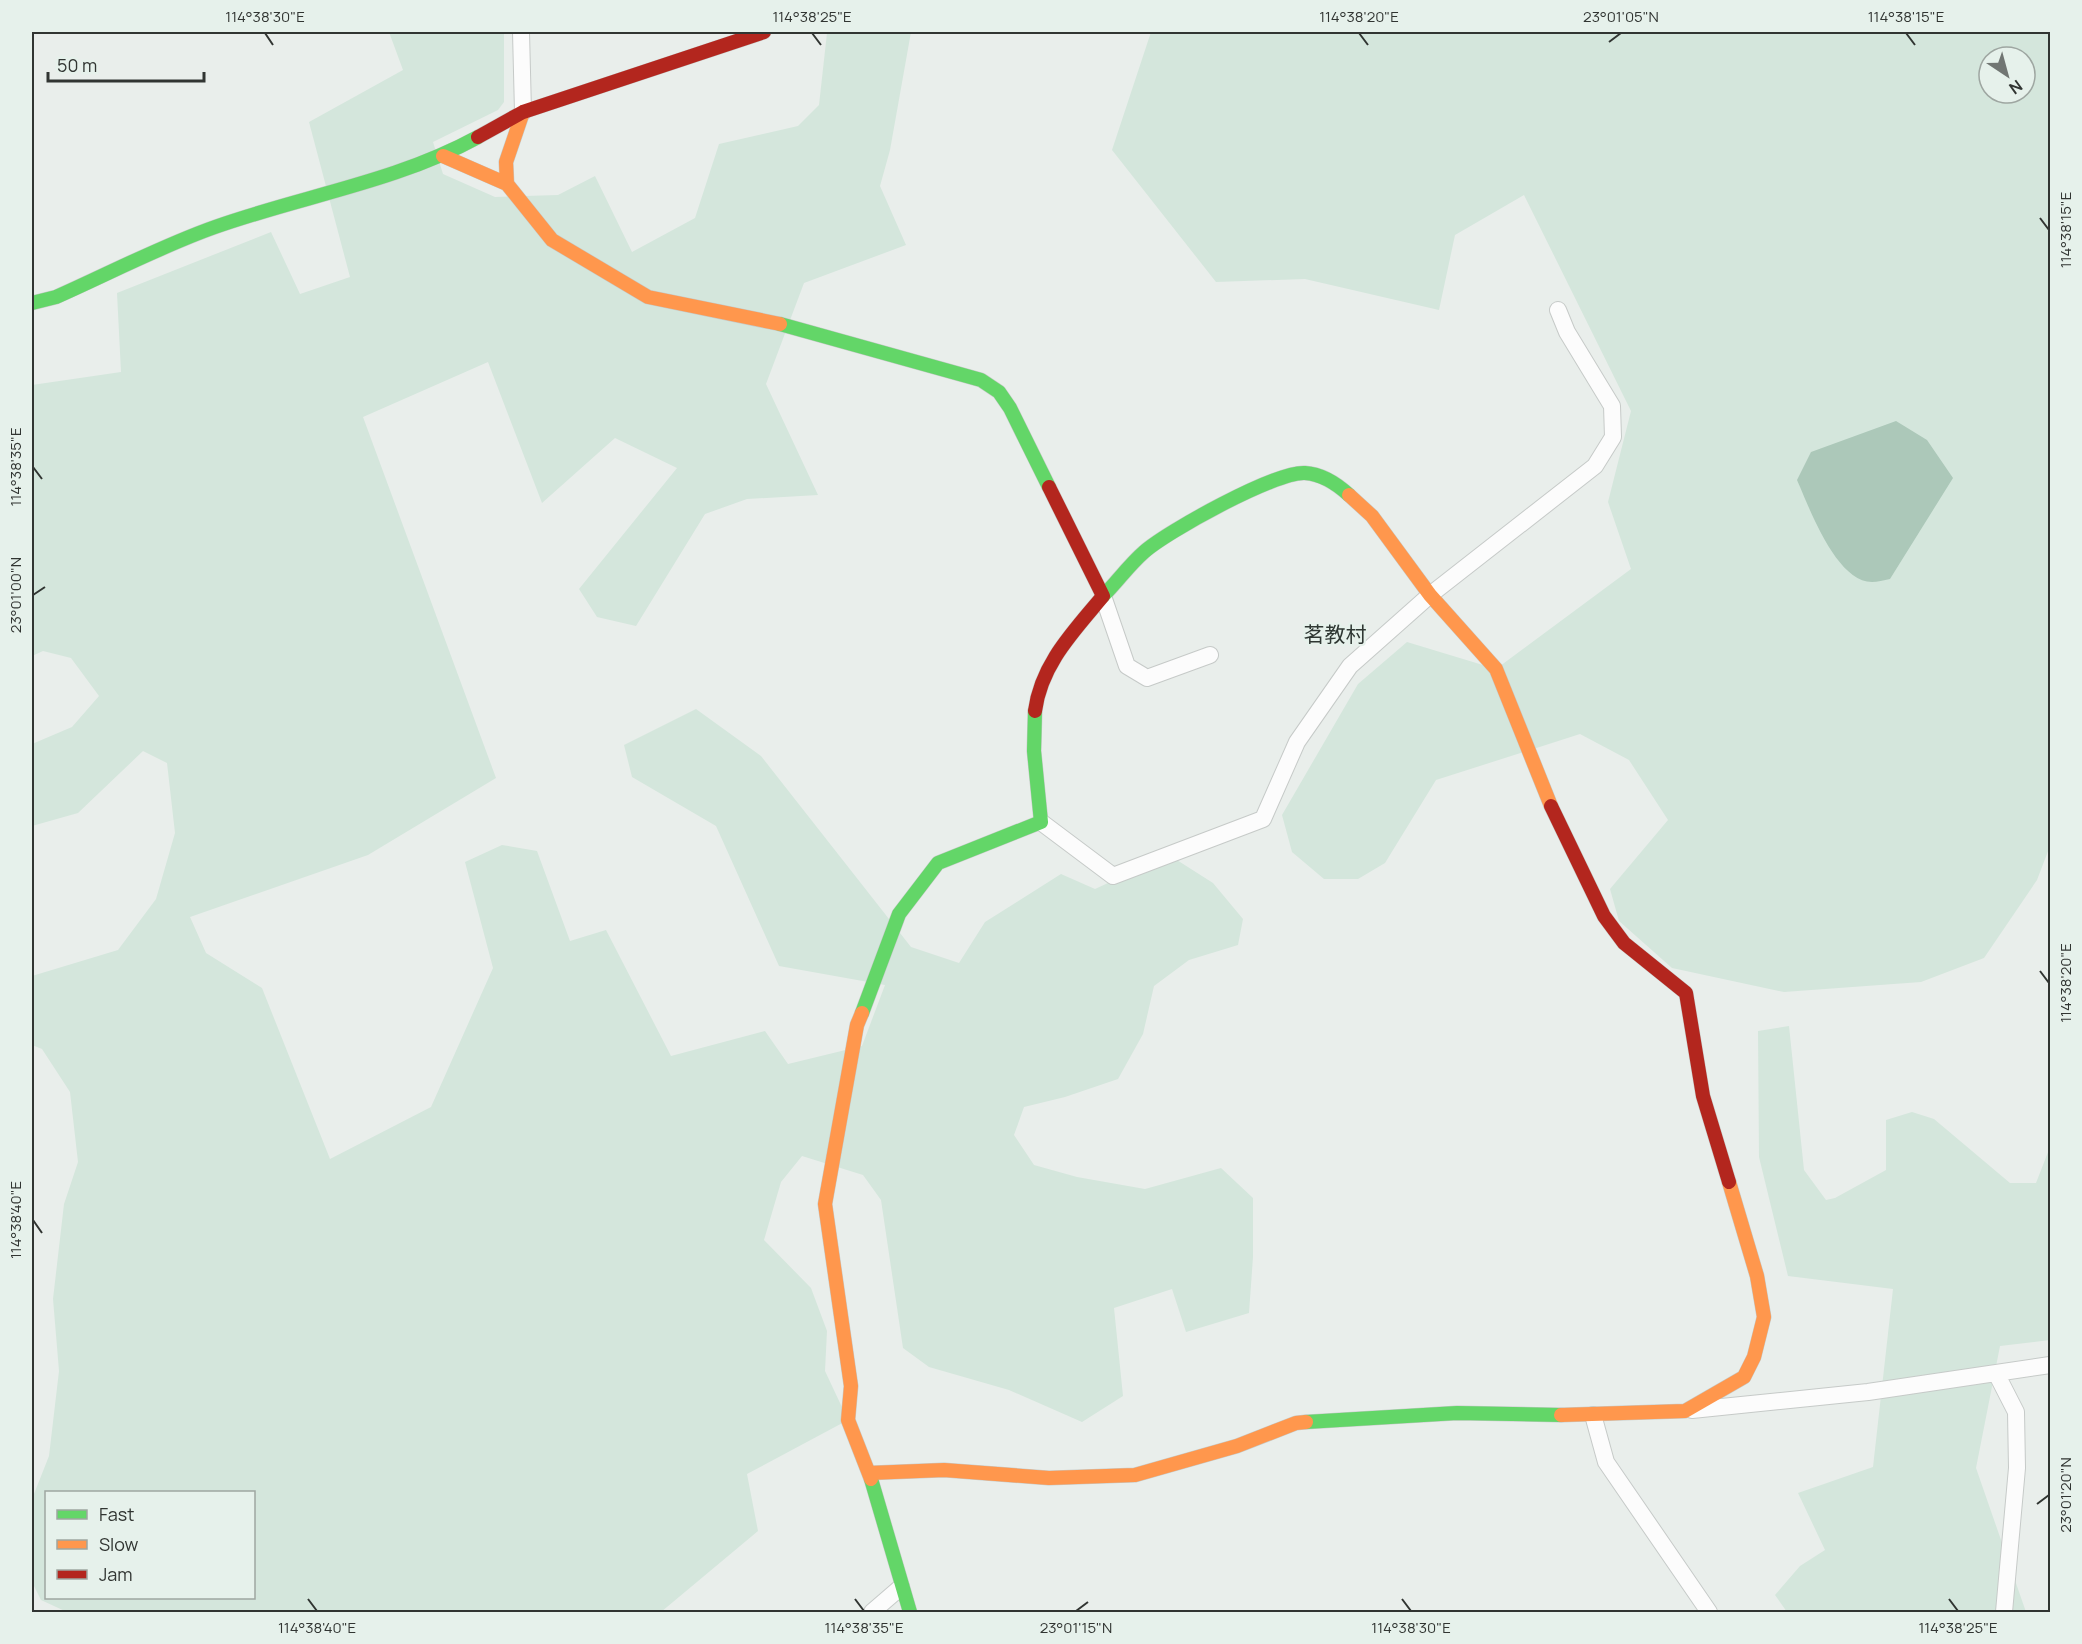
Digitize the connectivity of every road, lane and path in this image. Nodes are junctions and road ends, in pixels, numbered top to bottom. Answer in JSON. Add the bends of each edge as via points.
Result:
{"nodes":[{"id":1,"x":522,"y":32,"type":"edge"},
{"id":2,"x":764,"y":32,"type":"edge"},
{"id":3,"x":523,"y":112,"type":"junction"},
{"id":4,"x":443,"y":156,"type":"junction"},
{"id":5,"x":507,"y":184,"type":"junction"},
{"id":6,"x":32,"y":303,"type":"edge"},
{"id":7,"x":1558,"y":310,"type":"dead end"},
{"id":8,"x":1430,"y":595,"type":"junction"},
{"id":9,"x":1103,"y":596,"type":"junction"},
{"id":10,"x":1210,"y":655,"type":"dead end"},
{"id":11,"x":1041,"y":822,"type":"junction"},
{"id":12,"x":2050,"y":1365,"type":"edge"},
{"id":13,"x":1996,"y":1373,"type":"junction"},
{"id":14,"x":1685,"y":1411,"type":"junction"},
{"id":15,"x":1593,"y":1415,"type":"junction"},
{"id":16,"x":869,"y":1473,"type":"junction"},
{"id":17,"x":901,"y":1587,"type":"junction"},
{"id":18,"x":872,"y":1612,"type":"edge"},
{"id":19,"x":910,"y":1612,"type":"edge"},
{"id":20,"x":1709,"y":1612,"type":"edge"},
{"id":21,"x":2004,"y":1612,"type":"edge"}],
"edges":[{"from":1,"to":3,"type":"street"},
{"from":2,"to":3,"type":"street"},
{"from":3,"to":4,"type":"street"},
{"from":3,"to":5,"type":"street","via":[[506,162]]},
{"from":4,"to":5,"type":"street"},
{"from":4,"to":6,"type":"street","via":[[214,227],[56,297]]},
{"from":5,"to":9,"type":"street","via":[[552,240],[648,297],[802,329],[981,380],[999,392]]},
{"from":7,"to":8,"type":"street","via":[[1612,406],[1613,437],[1595,466]]},
{"from":8,"to":9,"type":"street","via":[[1372,516],[1336,483],[1304,473],[1278,479],[1194,519],[1145,551]]},
{"from":8,"to":11,"type":"street","via":[[1350,666],[1297,742],[1263,819],[1113,876]]},
{"from":8,"to":14,"type":"street","via":[[1496,669],[1542,786],[1604,916],[1624,943],[1686,993],[1703,1096],[1757,1276],[1764,1317],[1754,1357],[1744,1377]]},
{"from":9,"to":10,"type":"street","via":[[1127,666],[1147,678]]},
{"from":9,"to":11,"type":"street","via":[[1040,683],[1033,731]]},
{"from":11,"to":16,"type":"street","via":[[938,863],[899,914],[857,1025],[825,1204],[851,1386],[848,1420]]},
{"from":12,"to":13,"type":"street"},
{"from":13,"to":14,"type":"street","via":[[1868,1392]]},
{"from":13,"to":21,"type":"street","via":[[2016,1412],[2017,1468]]},
{"from":14,"to":15,"type":"street"},
{"from":15,"to":16,"type":"street","via":[[1457,1413],[1296,1424],[1237,1446],[1135,1475],[1048,1478],[944,1470]]},
{"from":15,"to":20,"type":"street","via":[[1606,1462]]},
{"from":16,"to":17,"type":"street"},
{"from":17,"to":18,"type":"street"},
{"from":17,"to":19,"type":"street"}]}
